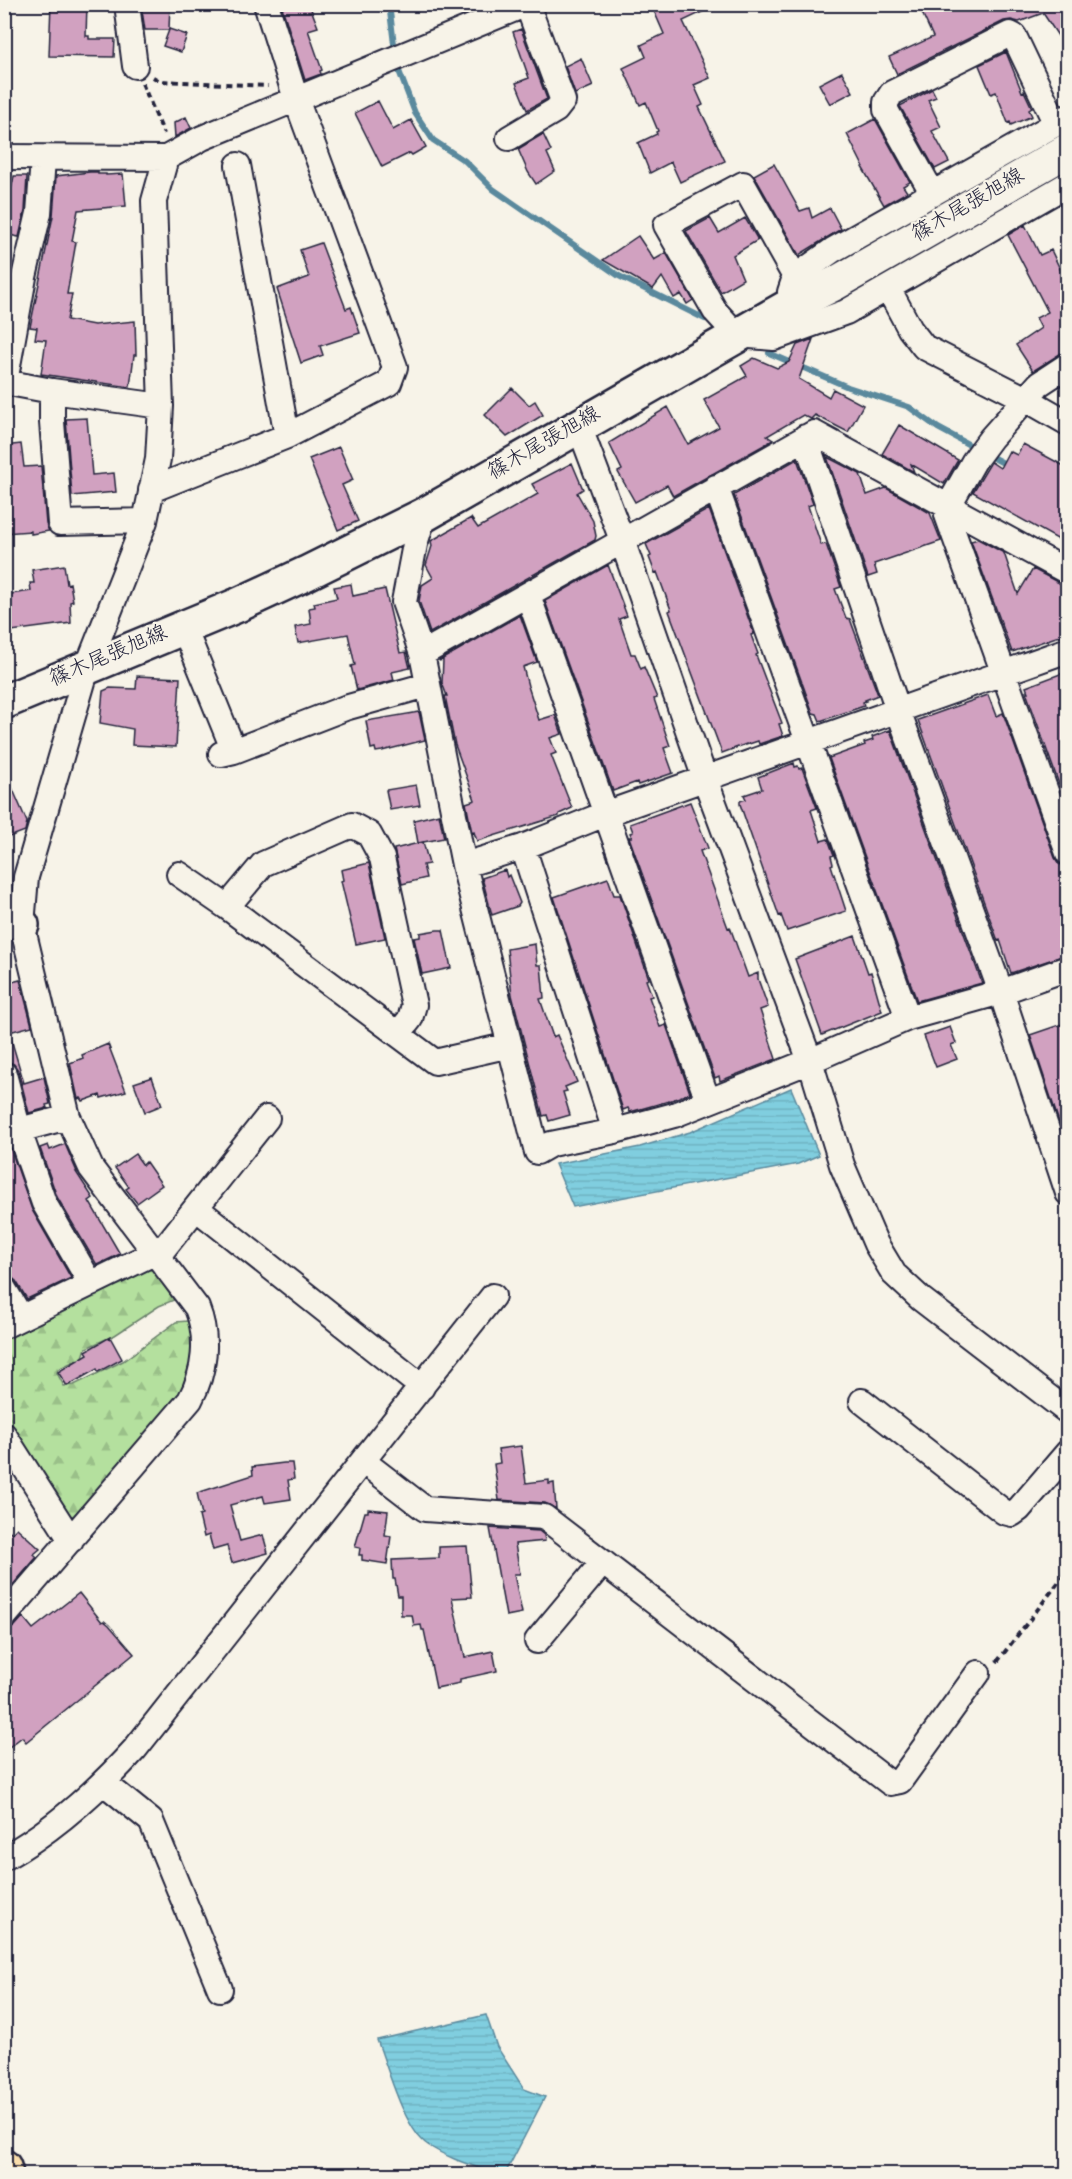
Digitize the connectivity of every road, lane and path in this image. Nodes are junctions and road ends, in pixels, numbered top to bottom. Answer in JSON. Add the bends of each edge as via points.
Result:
{"nodes":[{"id":1,"x":127,"y":4,"type":"edge"},
{"id":2,"x":266,"y":4,"type":"edge"},
{"id":3,"x":527,"y":4,"type":"edge"},
{"id":4,"x":135,"y":66,"type":"junction"},
{"id":5,"x":294,"y":92,"type":"junction"},
{"id":6,"x":1064,"y":130,"type":"edge"},
{"id":7,"x":509,"y":138,"type":"dead end"},
{"id":8,"x":169,"y":156,"type":"junction"},
{"id":9,"x":4,"y":157,"type":"edge"},
{"id":10,"x":44,"y":159,"type":"junction"},
{"id":11,"x":238,"y":165,"type":"dead end"},
{"id":12,"x":1068,"y":184,"type":"edge"},
{"id":13,"x":933,"y":194,"type":"junction"},
{"id":14,"x":795,"y":277,"type":"junction"},
{"id":15,"x":888,"y":288,"type":"junction"},
{"id":16,"x":784,"y":309,"type":"junction"},
{"id":17,"x":737,"y":335,"type":"junction"},
{"id":18,"x":1068,"y":365,"type":"edge"},
{"id":19,"x":5,"y":382,"type":"edge"},
{"id":20,"x":52,"y":391,"type":"junction"},
{"id":21,"x":1026,"y":399,"type":"junction"},
{"id":22,"x":161,"y":406,"type":"junction"},
{"id":23,"x":1068,"y":423,"type":"edge"},
{"id":24,"x":579,"y":426,"type":"junction"},
{"id":25,"x":287,"y":436,"type":"junction"},
{"id":26,"x":805,"y":437,"type":"junction"},
{"id":27,"x":716,"y":487,"type":"junction"},
{"id":28,"x":151,"y":490,"type":"junction"},
{"id":29,"x":949,"y":505,"type":"junction"},
{"id":30,"x":424,"y":515,"type":"junction"},
{"id":31,"x":145,"y":521,"type":"junction"},
{"id":32,"x":622,"y":540,"type":"junction"},
{"id":33,"x":1068,"y":572,"type":"edge"},
{"id":34,"x":528,"y":595,"type":"junction"},
{"id":35,"x":184,"y":628,"type":"junction"},
{"id":36,"x":1068,"y":650,"type":"edge"},
{"id":37,"x":422,"y":654,"type":"junction"},
{"id":38,"x":87,"y":668,"type":"junction"},
{"id":39,"x":1002,"y":673,"type":"junction"},
{"id":40,"x":427,"y":685,"type":"junction"},
{"id":41,"x":4,"y":702,"type":"edge"},
{"id":42,"x":898,"y":710,"type":"junction"},
{"id":43,"x":807,"y":742,"type":"junction"},
{"id":44,"x":705,"y":778,"type":"junction"},
{"id":45,"x":605,"y":814,"type":"junction"},
{"id":46,"x":523,"y":847,"type":"junction"},
{"id":47,"x":1068,"y":853,"type":"edge"},
{"id":48,"x":464,"y":865,"type":"junction"},
{"id":49,"x":179,"y":874,"type":"dead end"},
{"id":50,"x":227,"y":907,"type":"junction"},
{"id":51,"x":13,"y":918,"type":"edge"},
{"id":52,"x":1068,"y":969,"type":"edge"},
{"id":53,"x":1001,"y":992,"type":"junction"},
{"id":54,"x":908,"y":1018,"type":"junction"},
{"id":55,"x":398,"y":1034,"type":"junction"},
{"id":56,"x":510,"y":1045,"type":"junction"},
{"id":57,"x":810,"y":1061,"type":"junction"},
{"id":58,"x":4,"y":1074,"type":"edge"},
{"id":59,"x":708,"y":1101,"type":"junction"},
{"id":60,"x":68,"y":1117,"type":"junction"},
{"id":61,"x":267,"y":1118,"type":"dead end"},
{"id":62,"x":615,"y":1131,"type":"junction"},
{"id":63,"x":11,"y":1132,"type":"edge"},
{"id":64,"x":1068,"y":1193,"type":"edge"},
{"id":65,"x":196,"y":1208,"type":"junction"},
{"id":66,"x":156,"y":1255,"type":"junction"},
{"id":67,"x":91,"y":1284,"type":"junction"},
{"id":68,"x":4,"y":1289,"type":"edge"},
{"id":69,"x":493,"y":1296,"type":"dead end"},
{"id":70,"x":13,"y":1321,"type":"edge"},
{"id":71,"x":422,"y":1387,"type":"junction"},
{"id":72,"x":862,"y":1401,"type":"dead end"},
{"id":73,"x":1068,"y":1412,"type":"edge"},
{"id":74,"x":4,"y":1435,"type":"edge"},
{"id":75,"x":1068,"y":1452,"type":"edge"},
{"id":76,"x":364,"y":1462,"type":"junction"},
{"id":77,"x":71,"y":1540,"type":"junction"},
{"id":78,"x":603,"y":1562,"type":"junction"},
{"id":79,"x":1068,"y":1570,"type":"edge"},
{"id":80,"x":4,"y":1617,"type":"edge"},
{"id":81,"x":537,"y":1641,"type":"dead end"},
{"id":82,"x":985,"y":1670,"type":"joint"},
{"id":83,"x":104,"y":1783,"type":"junction"},
{"id":84,"x":4,"y":1858,"type":"edge"},
{"id":85,"x":220,"y":1989,"type":"dead end"},
{"id":86,"x":4,"y":2167,"type":"edge"},
{"id":87,"x":6,"y":2175,"type":"edge"}],
"edges":[{"from":1,"to":4,"type":"street"},
{"from":2,"to":5,"type":"street"},
{"from":3,"to":5,"type":"street","via":[[396,58]]},
{"from":3,"to":7,"type":"street","via":[[564,101],[556,110]]},
{"from":4,"to":5,"type":"path","via":[[160,81],[262,86]]},
{"from":4,"to":8,"type":"path"},
{"from":5,"to":8,"type":"street"},
{"from":5,"to":25,"type":"street","via":[[395,367],[389,383]]},
{"from":6,"to":13,"type":"street"},
{"from":6,"to":13,"type":"street","via":[[1010,34],[892,93],[886,102],[886,110]]},
{"from":6,"to":16,"type":"main road","name":"篠木尾張旭線","via":[[836,283]]},
{"from":8,"to":10,"type":"street"},
{"from":8,"to":22,"type":"street","via":[[154,201]]},
{"from":9,"to":10,"type":"street"},
{"from":10,"to":19,"type":"street","via":[[39,213]]},
{"from":11,"to":25,"type":"street"},
{"from":12,"to":15,"type":"street"},
{"from":13,"to":14,"type":"street","via":[[833,250]]},
{"from":14,"to":16,"type":"street"},
{"from":14,"to":17,"type":"street","via":[[744,184],[666,225],[715,311]]},
{"from":15,"to":17,"type":"street","via":[[846,312],[774,338]]},
{"from":15,"to":21,"type":"street","via":[[924,347]]},
{"from":16,"to":17,"type":"main road","name":"篠木尾張旭線"},
{"from":17,"to":24,"type":"main road","name":"篠木尾張旭線"},
{"from":18,"to":21,"type":"street","via":[[1039,384]]},
{"from":19,"to":20,"type":"street"},
{"from":20,"to":22,"type":"street"},
{"from":20,"to":31,"type":"street","via":[[60,523]]},
{"from":21,"to":23,"type":"street"},
{"from":21,"to":29,"type":"street","via":[[981,451]]},
{"from":22,"to":28,"type":"street","via":[[158,459]]},
{"from":24,"to":30,"type":"main road","name":"篠木尾張旭線"},
{"from":24,"to":32,"type":"street"},
{"from":25,"to":28,"type":"street"},
{"from":26,"to":27,"type":"street"},
{"from":26,"to":29,"type":"street","via":[[814,433]]},
{"from":26,"to":42,"type":"street"},
{"from":27,"to":32,"type":"street"},
{"from":27,"to":43,"type":"street"},
{"from":28,"to":31,"type":"street"},
{"from":29,"to":33,"type":"street"},
{"from":29,"to":39,"type":"street","via":[[947,515]]},
{"from":30,"to":35,"type":"main road","name":"篠木尾張旭線"},
{"from":30,"to":37,"type":"street","via":[[404,602]]},
{"from":31,"to":38,"type":"street"},
{"from":32,"to":34,"type":"street"},
{"from":32,"to":44,"type":"street"},
{"from":34,"to":37,"type":"street"},
{"from":34,"to":45,"type":"street"},
{"from":35,"to":38,"type":"main road","name":"篠木尾張旭線"},
{"from":35,"to":40,"type":"street","via":[[228,753],[345,708]]},
{"from":36,"to":39,"type":"street"},
{"from":37,"to":40,"type":"street"},
{"from":38,"to":41,"type":"main road","name":"篠木尾張旭線"},
{"from":38,"to":51,"type":"street"},
{"from":39,"to":42,"type":"street"},
{"from":39,"to":47,"type":"street"},
{"from":40,"to":48,"type":"street"},
{"from":42,"to":43,"type":"street"},
{"from":42,"to":53,"type":"street"},
{"from":43,"to":44,"type":"street"},
{"from":43,"to":54,"type":"street"},
{"from":44,"to":45,"type":"street"},
{"from":44,"to":57,"type":"street"},
{"from":45,"to":46,"type":"street"},
{"from":45,"to":59,"type":"street"},
{"from":46,"to":48,"type":"street"},
{"from":46,"to":62,"type":"street"},
{"from":48,"to":56,"type":"street"},
{"from":49,"to":50,"type":"street"},
{"from":50,"to":55,"type":"street"},
{"from":50,"to":55,"type":"street","via":[[263,864],[352,825],[369,834],[382,858],[414,1005],[410,1019]]},
{"from":51,"to":60,"type":"street"},
{"from":52,"to":53,"type":"street"},
{"from":53,"to":54,"type":"street"},
{"from":53,"to":64,"type":"street"},
{"from":54,"to":57,"type":"street"},
{"from":55,"to":56,"type":"street","via":[[435,1062]]},
{"from":56,"to":62,"type":"street","via":[[537,1152],[551,1144]]},
{"from":57,"to":59,"type":"street"},
{"from":57,"to":73,"type":"street","via":[[842,1166],[876,1244],[894,1274]]},
{"from":58,"to":63,"type":"street"},
{"from":59,"to":62,"type":"street"},
{"from":60,"to":63,"type":"street"},
{"from":60,"to":66,"type":"street","via":[[91,1168]]},
{"from":61,"to":65,"type":"street"},
{"from":63,"to":67,"type":"street","via":[[44,1203]]},
{"from":65,"to":66,"type":"street"},
{"from":65,"to":71,"type":"street"},
{"from":66,"to":67,"type":"street"},
{"from":66,"to":77,"type":"street","via":[[197,1308],[202,1322],[200,1381],[190,1400]]},
{"from":67,"to":70,"type":"street"},
{"from":68,"to":70,"type":"street"},
{"from":69,"to":71,"type":"street"},
{"from":71,"to":76,"type":"street"},
{"from":72,"to":75,"type":"street","via":[[1004,1512],[1012,1514]]},
{"from":74,"to":77,"type":"street"},
{"from":76,"to":78,"type":"street","via":[[425,1509],[544,1517]]},
{"from":76,"to":83,"type":"street"},
{"from":77,"to":80,"type":"street"},
{"from":78,"to":81,"type":"street"},
{"from":78,"to":82,"type":"street","via":[[890,1783],[900,1781]]},
{"from":79,"to":82,"type":"path"},
{"from":83,"to":84,"type":"street","via":[[31,1843]]},
{"from":83,"to":85,"type":"street","via":[[151,1821]]},
{"from":86,"to":87,"type":"main road"}]}
